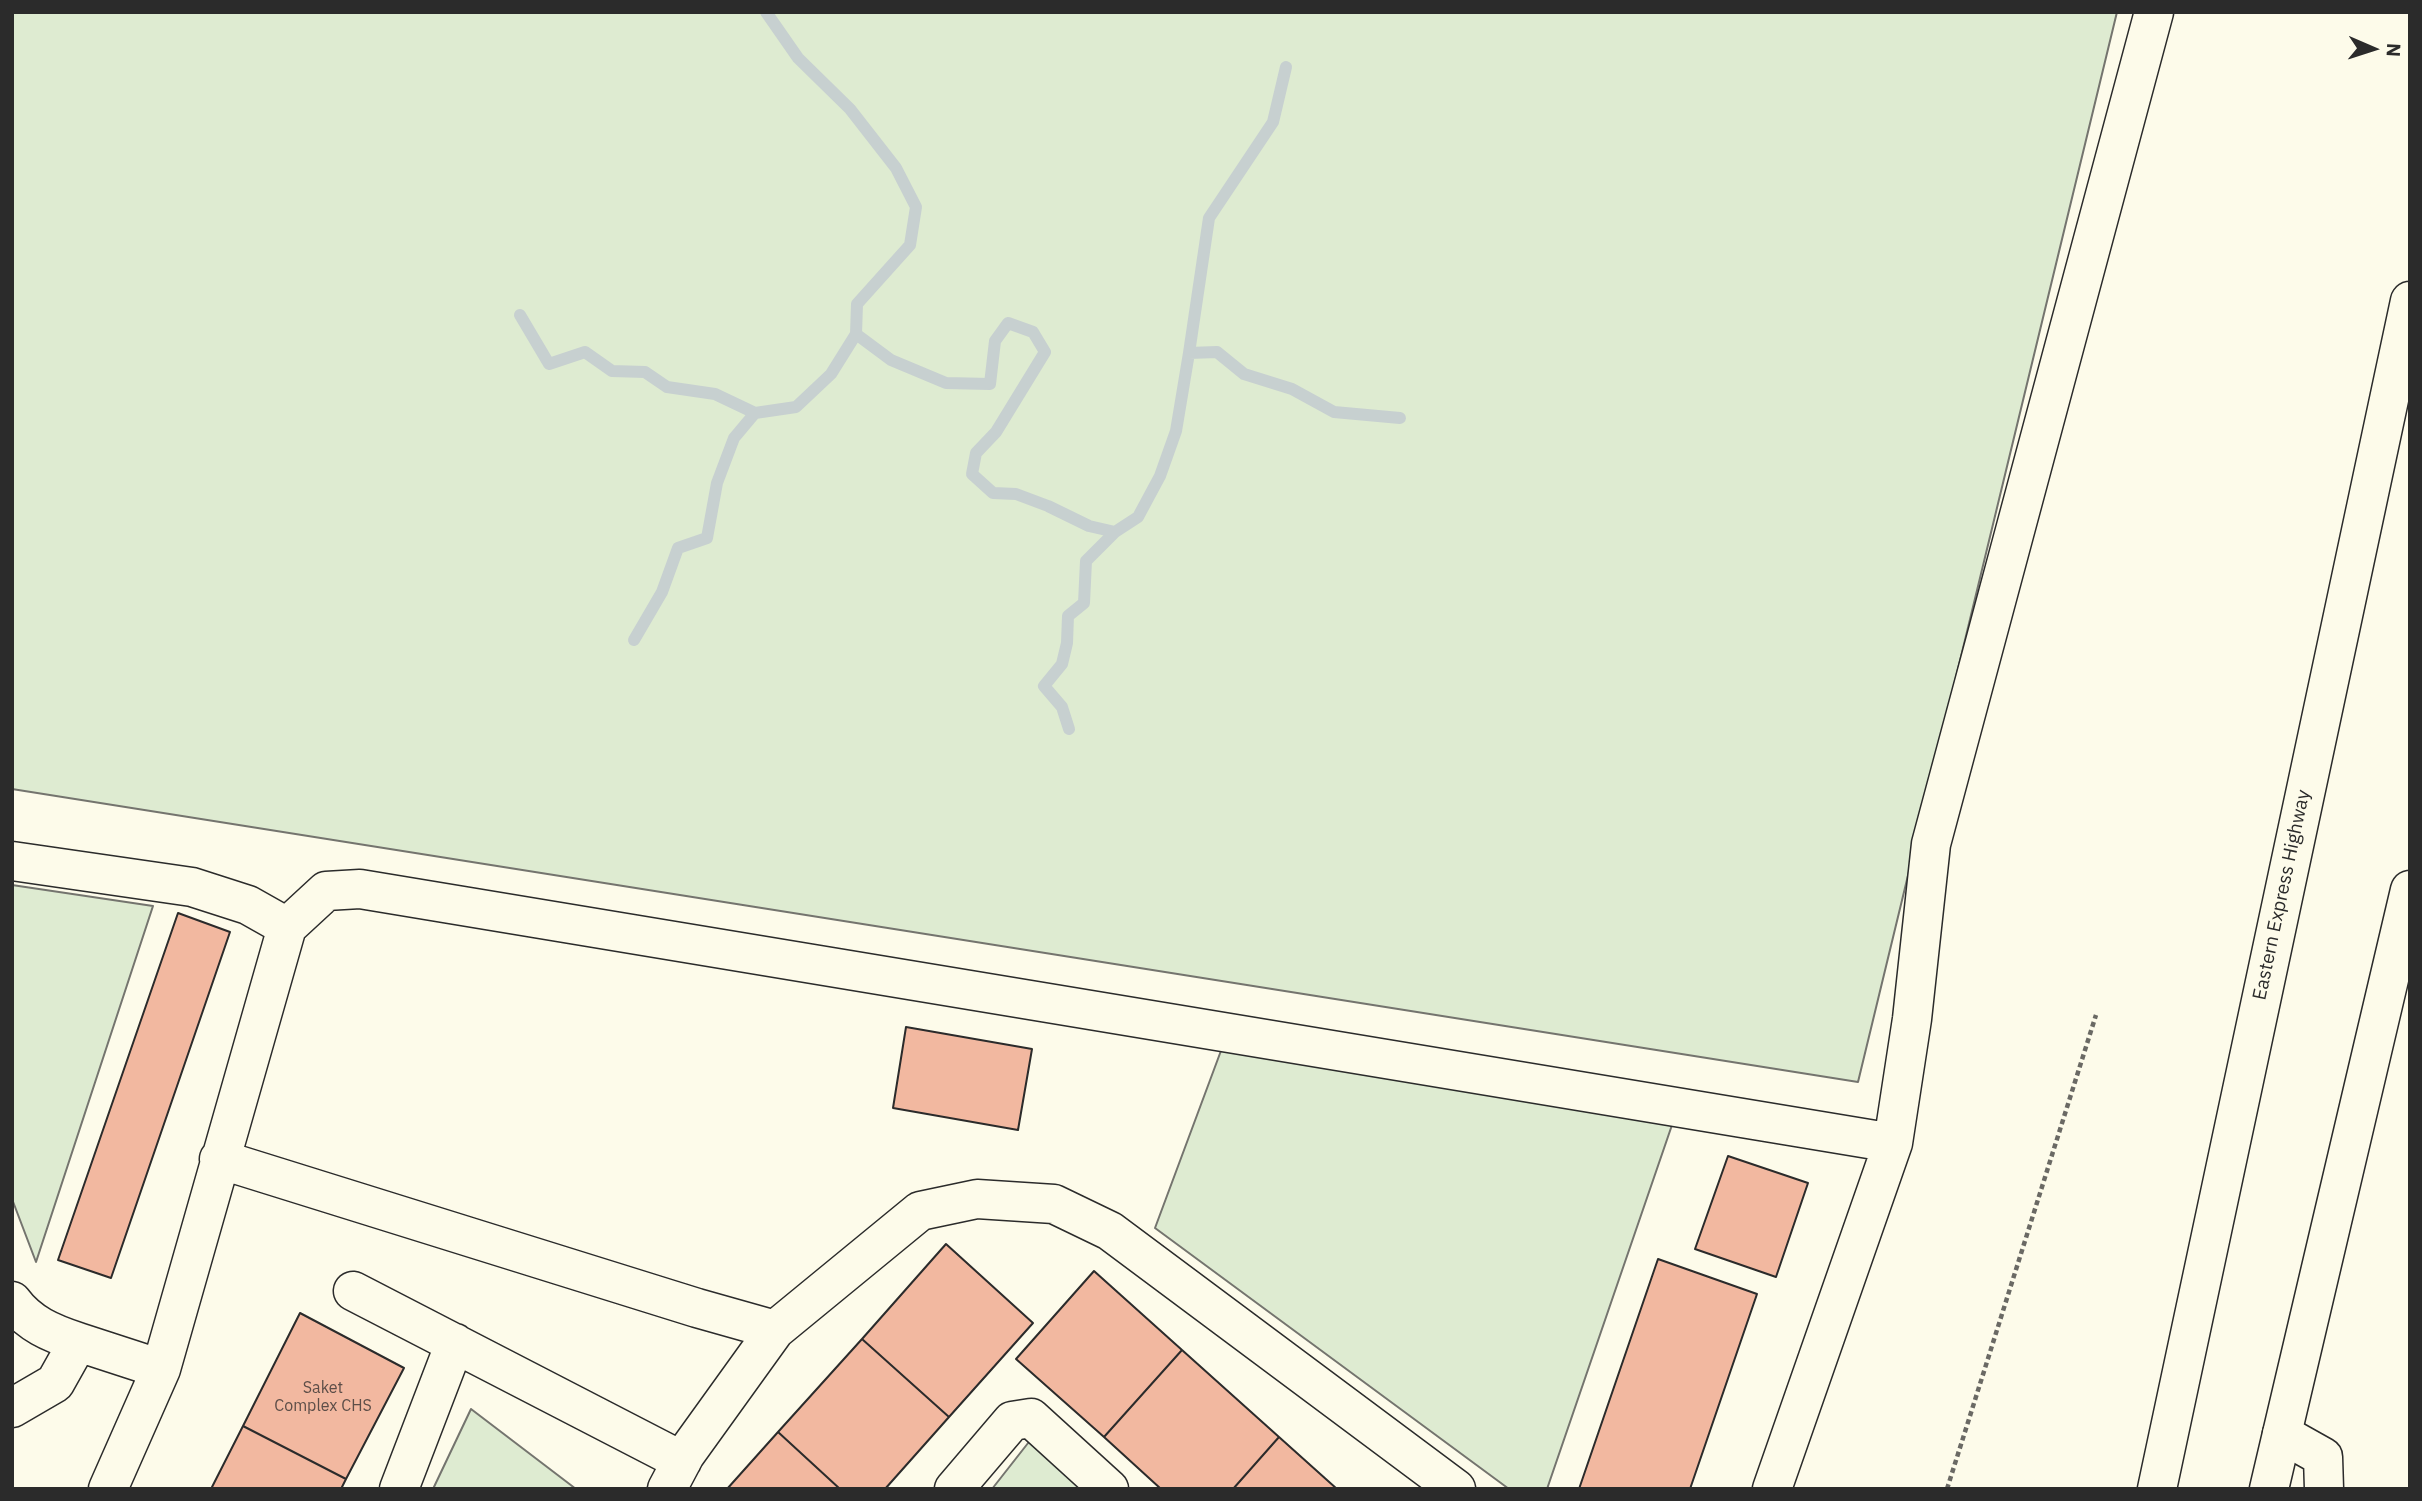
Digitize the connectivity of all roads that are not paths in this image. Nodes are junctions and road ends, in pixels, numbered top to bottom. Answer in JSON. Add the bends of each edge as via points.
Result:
{"nodes":[{"id":1,"x":2154,"y":12,"type":"edge"},
{"id":2,"x":2410,"y":301,"type":"edge"},
{"id":3,"x":12,"y":861,"type":"edge"},
{"id":4,"x":2410,"y":890,"type":"edge"},
{"id":5,"x":287,"y":927,"type":"junction"},
{"id":6,"x":1893,"y":1143,"type":"junction"},
{"id":7,"x":219,"y":1160,"type":"junction"},
{"id":8,"x":353,"y":1291,"type":"dead end"},
{"id":9,"x":12,"y":1301,"type":"edge"},
{"id":10,"x":775,"y":1330,"type":"junction"},
{"id":11,"x":78,"y":1342,"type":"junction"},
{"id":12,"x":455,"y":1343,"type":"junction"},
{"id":13,"x":161,"y":1369,"type":"junction"},
{"id":14,"x":12,"y":1408,"type":"edge"},
{"id":15,"x":2282,"y":1434,"type":"junction"},
{"id":16,"x":675,"y":1475,"type":"edge"},
{"id":17,"x":108,"y":1489,"type":"edge"},
{"id":18,"x":399,"y":1489,"type":"edge"},
{"id":19,"x":954,"y":1489,"type":"edge"},
{"id":20,"x":1109,"y":1489,"type":"edge"},
{"id":21,"x":1456,"y":1489,"type":"edge"},
{"id":22,"x":1772,"y":1489,"type":"edge"},
{"id":23,"x":2157,"y":1489,"type":"edge"},
{"id":24,"x":2269,"y":1489,"type":"edge"},
{"id":25,"x":2324,"y":1489,"type":"edge"}],
"edges":[{"from":1,"to":6,"type":"main road","via":[[1931,844]]},
{"from":2,"to":23,"type":"main road","name":"Eastern Express Highway"},
{"from":3,"to":5,"type":"main road","via":[[192,887],[248,905]]},
{"from":4,"to":15,"type":"main road"},
{"from":5,"to":6,"type":"main road","via":[[326,891],[360,889]]},
{"from":5,"to":7,"type":"main road"},
{"from":6,"to":22,"type":"main road"},
{"from":7,"to":10,"type":"main road"},
{"from":7,"to":13,"type":"main road"},
{"from":8,"to":12,"type":"main road"},
{"from":9,"to":11,"type":"main road","via":[[24,1317]]},
{"from":10,"to":16,"type":"main road"},
{"from":10,"to":21,"type":"main road","via":[[920,1211],[977,1199],[1054,1205],[1110,1230]]},
{"from":11,"to":13,"type":"main road"},
{"from":11,"to":14,"type":"main road","via":[[55,1383]]},
{"from":12,"to":16,"type":"main road"},
{"from":12,"to":18,"type":"main road"},
{"from":13,"to":17,"type":"main road"},
{"from":15,"to":24,"type":"main road"},
{"from":15,"to":25,"type":"main road","via":[[2323,1457]]},
{"from":19,"to":20,"type":"main road","via":[[1012,1421],[1031,1418]]}]}
